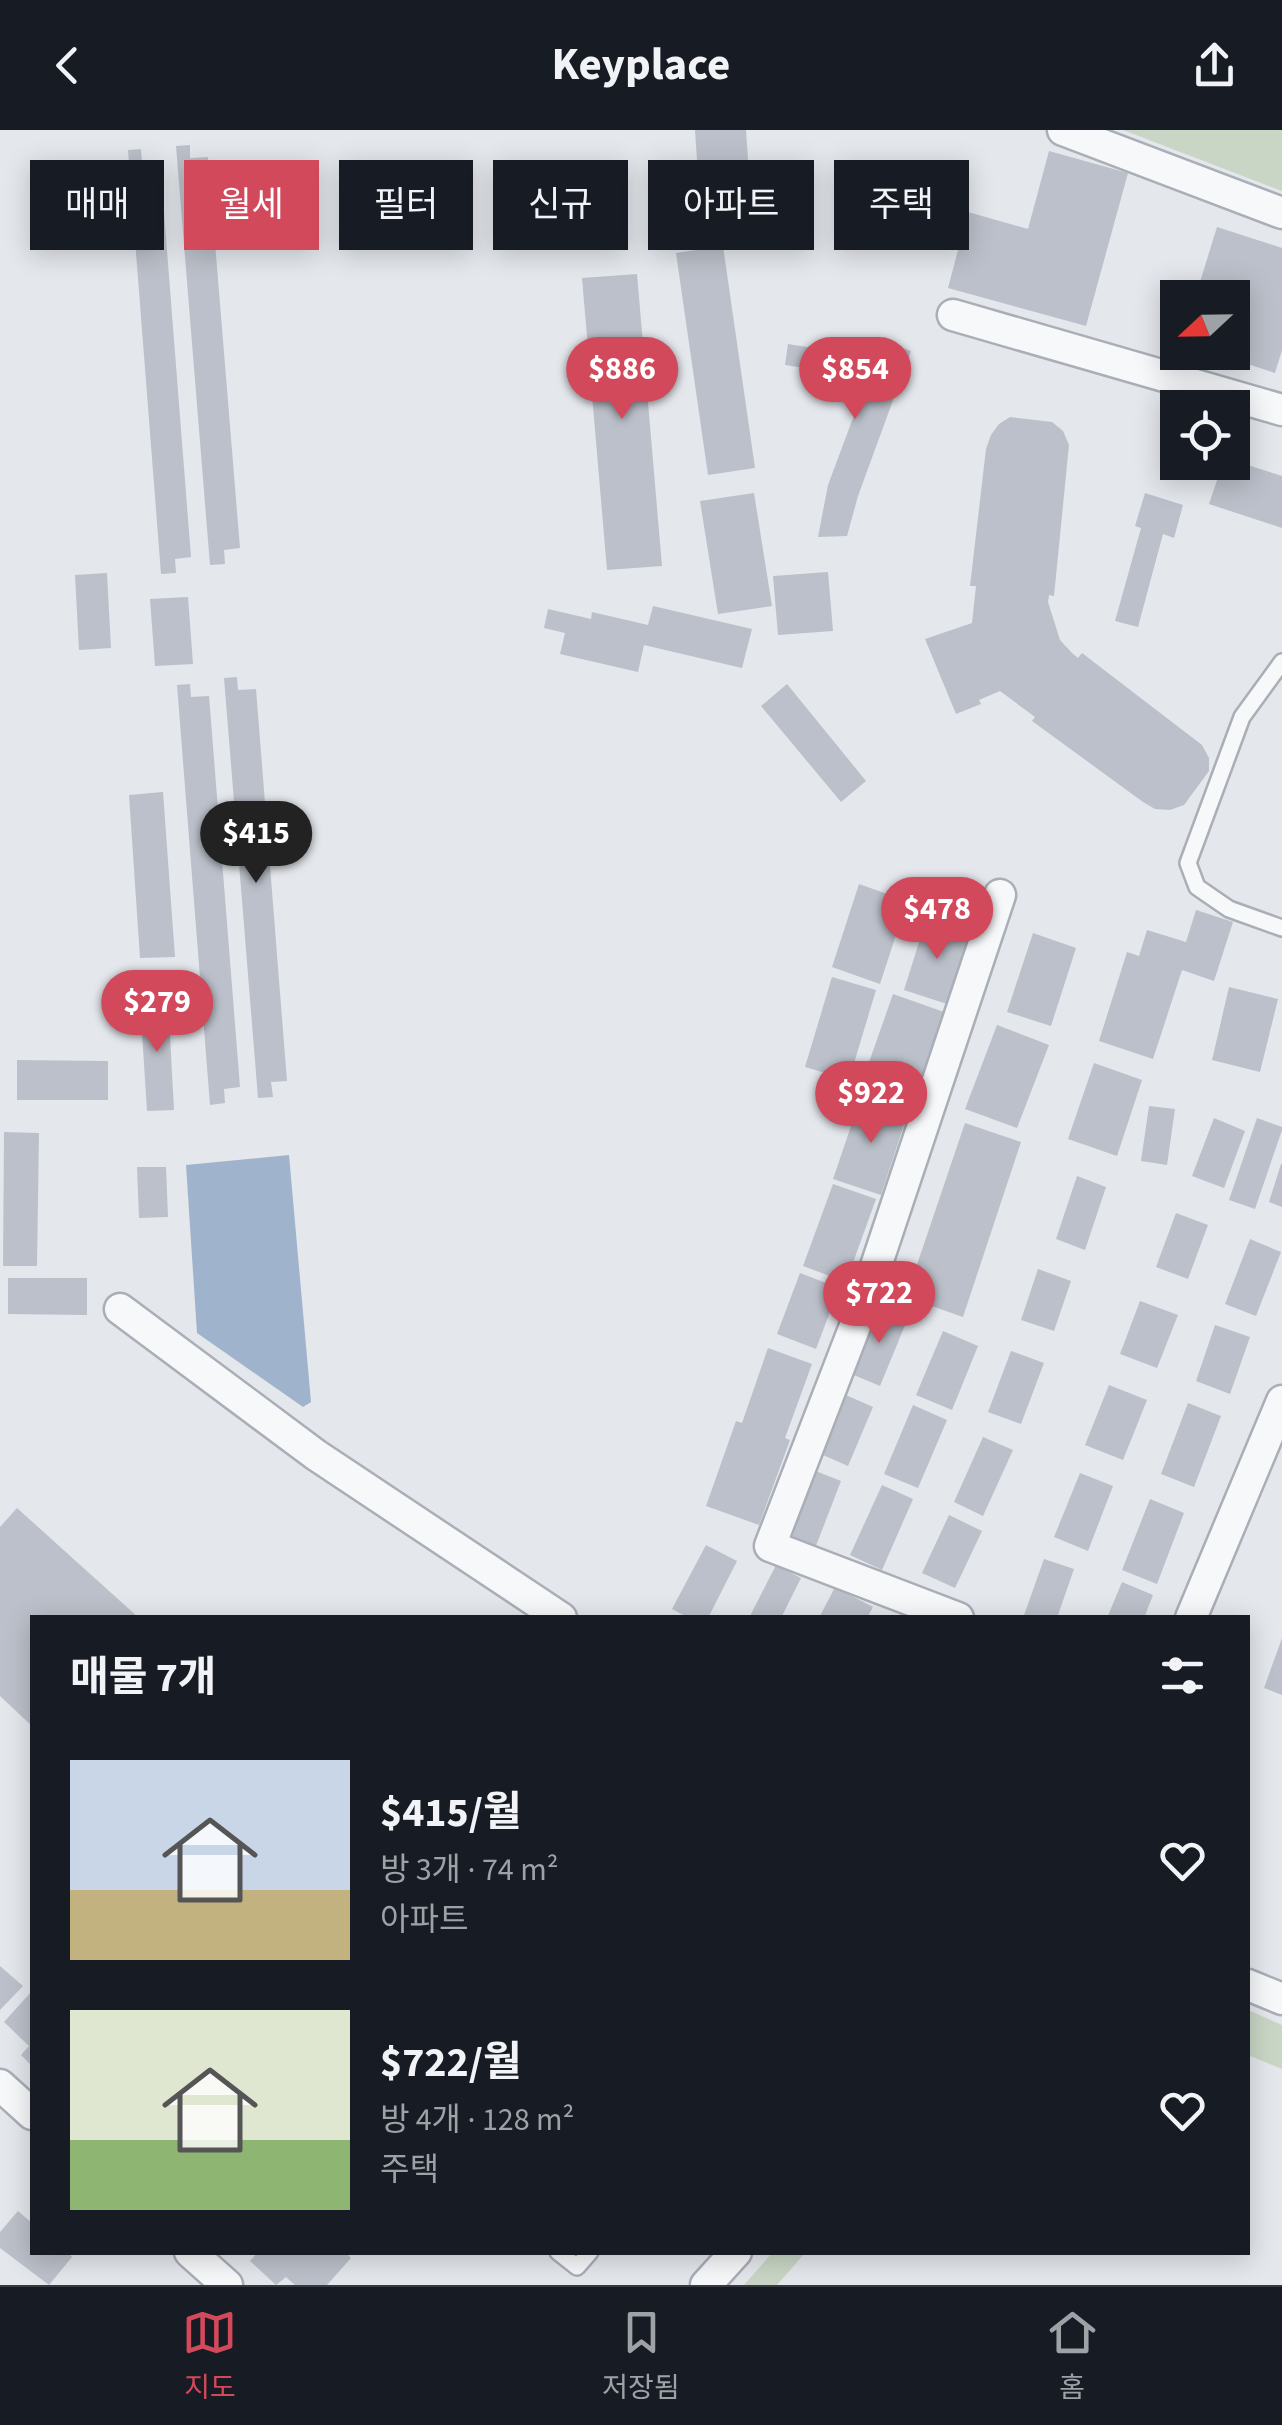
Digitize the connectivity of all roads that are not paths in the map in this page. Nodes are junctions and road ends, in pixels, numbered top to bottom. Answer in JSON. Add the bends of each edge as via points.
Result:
{"nodes":[{"id":1,"x":1063,"y":130,"type":"edge"},
{"id":2,"x":1282,"y":213,"type":"edge"},
{"id":3,"x":953,"y":314,"type":"dead end"},
{"id":4,"x":1282,"y":410,"type":"edge"},
{"id":5,"x":1282,"y":662,"type":"edge"},
{"id":6,"x":1000,"y":895,"type":"dead end"},
{"id":7,"x":1282,"y":928,"type":"edge"},
{"id":8,"x":120,"y":1309,"type":"dead end"},
{"id":9,"x":1282,"y":1401,"type":"edge"},
{"id":10,"x":556,"y":1615,"type":"edge"},
{"id":11,"x":950,"y":1615,"type":"edge"},
{"id":12,"x":1192,"y":1615,"type":"edge"},
{"id":13,"x":1250,"y":1986,"type":"edge"},
{"id":14,"x":1282,"y":1999,"type":"edge"},
{"id":15,"x":0,"y":2085,"type":"edge"},
{"id":16,"x":30,"y":2112,"type":"edge"},
{"id":17,"x":193,"y":2255,"type":"edge"},
{"id":18,"x":562,"y":2255,"type":"edge"},
{"id":19,"x":587,"y":2255,"type":"edge"},
{"id":20,"x":733,"y":2255,"type":"edge"},
{"id":21,"x":228,"y":2285,"type":"edge"},
{"id":22,"x":706,"y":2285,"type":"edge"}],
"edges":[{"from":1,"to":2,"type":"street"},
{"from":3,"to":4,"type":"street"},
{"from":5,"to":7,"type":"lane","via":[[1242,717],[1188,863],[1196,887],[1228,909]]},
{"from":6,"to":11,"type":"street","via":[[862,1308],[770,1546]]},
{"from":8,"to":10,"type":"street","via":[[316,1456]]},
{"from":9,"to":12,"type":"street"},
{"from":13,"to":14,"type":"street"},
{"from":15,"to":16,"type":"street"},
{"from":17,"to":21,"type":"street"},
{"from":18,"to":19,"type":"lane","via":[[577,2267]]},
{"from":20,"to":22,"type":"street"}]}
